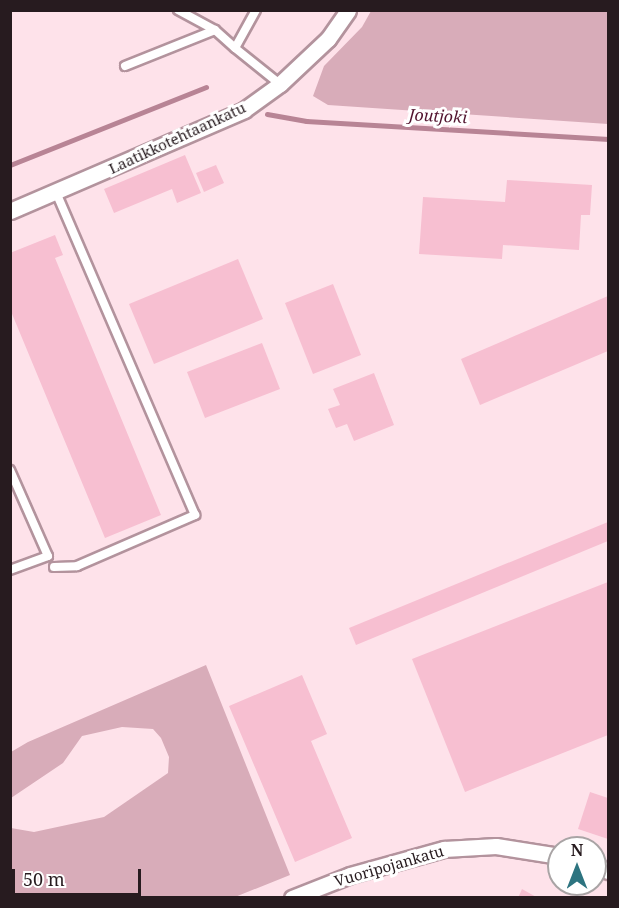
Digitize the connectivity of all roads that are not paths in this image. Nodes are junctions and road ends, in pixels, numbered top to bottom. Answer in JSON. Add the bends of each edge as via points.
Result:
{"nodes":[{"id":1,"x":178,"y":10,"type":"edge"},
{"id":2,"x":256,"y":10,"type":"edge"},
{"id":3,"x":348,"y":10,"type":"edge"},
{"id":4,"x":215,"y":30,"type":"junction"},
{"id":5,"x":235,"y":48,"type":"junction"},
{"id":6,"x":125,"y":66,"type":"dead end"},
{"id":7,"x":280,"y":84,"type":"junction"},
{"id":8,"x":56,"y":193,"type":"junction"},
{"id":9,"x":10,"y":211,"type":"edge"},
{"id":10,"x":10,"y":470,"type":"edge"},
{"id":11,"x":54,"y":567,"type":"dead end"},
{"id":12,"x":10,"y":570,"type":"edge"},
{"id":13,"x":547,"y":854,"type":"edge"},
{"id":14,"x":292,"y":897,"type":"edge"}],
"edges":[{"from":1,"to":4,"type":"lane"},
{"from":2,"to":5,"type":"lane"},
{"from":3,"to":7,"type":"street","name":"Laatikkotehtaankatu","via":[[328,39]]},
{"from":4,"to":5,"type":"lane"},
{"from":4,"to":6,"type":"lane"},
{"from":5,"to":7,"type":"lane"},
{"from":7,"to":8,"type":"street","name":"Laatikkotehtaankatu","via":[[244,110]]},
{"from":8,"to":9,"type":"street","name":"Laatikkotehtaankatu"},
{"from":8,"to":11,"type":"lane","via":[[195,515],[77,566]]},
{"from":10,"to":12,"type":"lane","via":[[48,556]]},
{"from":13,"to":14,"type":"street","name":"Vuoripojankatu","via":[[496,846],[444,849],[350,875]]}]}
